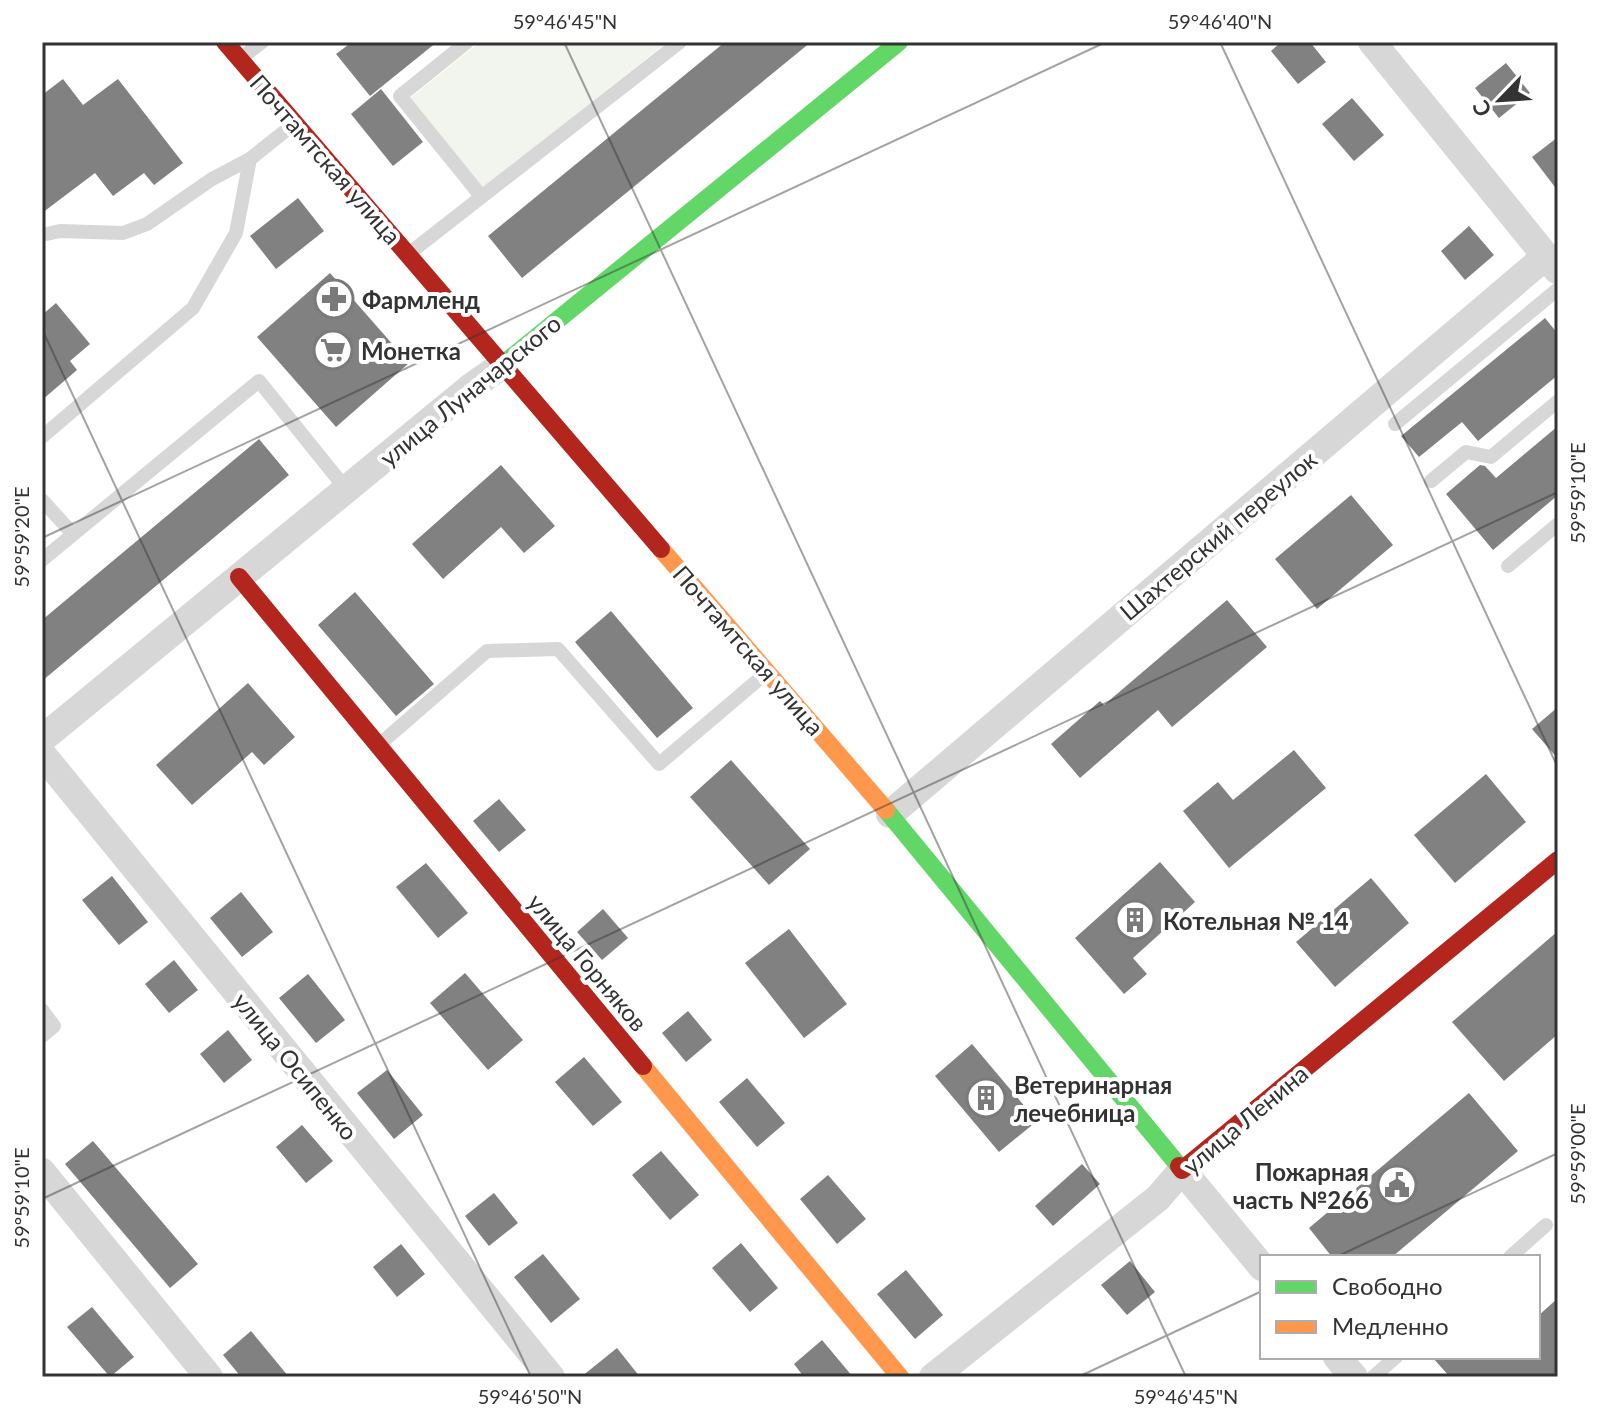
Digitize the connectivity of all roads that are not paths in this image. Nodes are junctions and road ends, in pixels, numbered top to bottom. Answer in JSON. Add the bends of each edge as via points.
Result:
{"nodes":[{"id":1,"x":225,"y":42,"type":"edge"},
{"id":2,"x":262,"y":42,"type":"edge"},
{"id":3,"x":467,"y":42,"type":"edge"},
{"id":4,"x":680,"y":42,"type":"edge"},
{"id":5,"x":899,"y":42,"type":"edge"},
{"id":6,"x":1372,"y":42,"type":"edge"},
{"id":7,"x":240,"y":59,"type":"junction"},
{"id":8,"x":294,"y":123,"type":"junction"},
{"id":9,"x":250,"y":159,"type":"junction"},
{"id":10,"x":481,"y":196,"type":"junction"},
{"id":11,"x":42,"y":235,"type":"edge"},
{"id":12,"x":407,"y":255,"type":"junction"},
{"id":13,"x":1552,"y":264,"type":"edge"},
{"id":14,"x":1558,"y":289,"type":"edge"},
{"id":15,"x":501,"y":366,"type":"junction"},
{"id":16,"x":1558,"y":401,"type":"edge"},
{"id":17,"x":1395,"y":424,"type":"dead end"},
{"id":18,"x":42,"y":437,"type":"edge"},
{"id":19,"x":1431,"y":481,"type":"dead end"},
{"id":20,"x":346,"y":489,"type":"junction"},
{"id":21,"x":42,"y":500,"type":"edge"},
{"id":22,"x":1558,"y":524,"type":"edge"},
{"id":23,"x":72,"y":533,"type":"junction"},
{"id":24,"x":42,"y":560,"type":"edge"},
{"id":25,"x":1508,"y":566,"type":"dead end"},
{"id":26,"x":239,"y":577,"type":"junction"},
{"id":27,"x":768,"y":671,"type":"junction"},
{"id":28,"x":42,"y":739,"type":"edge"},
{"id":29,"x":378,"y":746,"type":"junction"},
{"id":30,"x":42,"y":754,"type":"edge"},
{"id":31,"x":890,"y":814,"type":"junction"},
{"id":32,"x":1558,"y":860,"type":"edge"},
{"id":33,"x":42,"y":1010,"type":"edge"},
{"id":34,"x":42,"y":1036,"type":"edge"},
{"id":35,"x":1182,"y":1170,"type":"junction"},
{"id":36,"x":42,"y":1172,"type":"edge"},
{"id":37,"x":1546,"y":1225,"type":"dead end"},
{"id":38,"x":1512,"y":1255,"type":"edge"},
{"id":39,"x":1260,"y":1265,"type":"edge"},
{"id":40,"x":1339,"y":1359,"type":"edge"},
{"id":41,"x":1394,"y":1359,"type":"edge"},
{"id":42,"x":209,"y":1377,"type":"edge"},
{"id":43,"x":551,"y":1377,"type":"edge"},
{"id":44,"x":900,"y":1377,"type":"edge"},
{"id":45,"x":933,"y":1377,"type":"edge"},
{"id":46,"x":1354,"y":1377,"type":"edge"},
{"id":47,"x":1373,"y":1377,"type":"edge"}],
"edges":[{"from":1,"to":7,"type":"street","name":"Почтамтская улица"},
{"from":2,"to":7,"type":"lane"},
{"from":3,"to":10,"type":"lane","via":[[400,96]]},
{"from":4,"to":10,"type":"lane"},
{"from":5,"to":15,"type":"street","name":"улица Луначарского"},
{"from":6,"to":13,"type":"street"},
{"from":7,"to":8,"type":"street","name":"Почтамтская улица"},
{"from":8,"to":9,"type":"lane"},
{"from":8,"to":12,"type":"street","name":"Почтамтская улица"},
{"from":9,"to":11,"type":"lane","via":[[147,224],[123,233]]},
{"from":9,"to":18,"type":"lane","via":[[236,233],[193,308]]},
{"from":10,"to":12,"type":"lane"},
{"from":12,"to":15,"type":"street","name":"Почтамтская улица"},
{"from":13,"to":31,"type":"street","name":"Шахтерский переулок"},
{"from":14,"to":17,"type":"lane"},
{"from":15,"to":20,"type":"street","name":"улица Луначарского"},
{"from":15,"to":27,"type":"street","name":"Почтамтская улица"},
{"from":16,"to":19,"type":"lane","via":[[1491,457],[1466,452]]},
{"from":20,"to":23,"type":"lane","via":[[259,381]]},
{"from":20,"to":26,"type":"street","name":"улица Луначарского"},
{"from":21,"to":23,"type":"lane"},
{"from":22,"to":25,"type":"lane"},
{"from":23,"to":24,"type":"lane"},
{"from":26,"to":28,"type":"street","name":"улица Луначарского"},
{"from":26,"to":29,"type":"street","name":"улица Горняков"},
{"from":27,"to":29,"type":"lane","via":[[659,764],[558,649],[487,651]]},
{"from":27,"to":31,"type":"street","name":"Почтамтская улица"},
{"from":29,"to":44,"type":"street","name":"улица Горняков"},
{"from":30,"to":43,"type":"street","name":"улица Осипенко"},
{"from":31,"to":35,"type":"street","name":"Почтамтская улица"},
{"from":32,"to":35,"type":"street","name":"улица Ленина"},
{"from":33,"to":34,"type":"lane","via":[[54,1026]]},
{"from":35,"to":39,"type":"street","name":"Почтамтская улица"},
{"from":35,"to":45,"type":"street","name":"улица Ленина","via":[[1158,1198]]},
{"from":36,"to":42,"type":"street"},
{"from":37,"to":38,"type":"lane"},
{"from":40,"to":46,"type":"street"},
{"from":41,"to":47,"type":"lane"}]}
